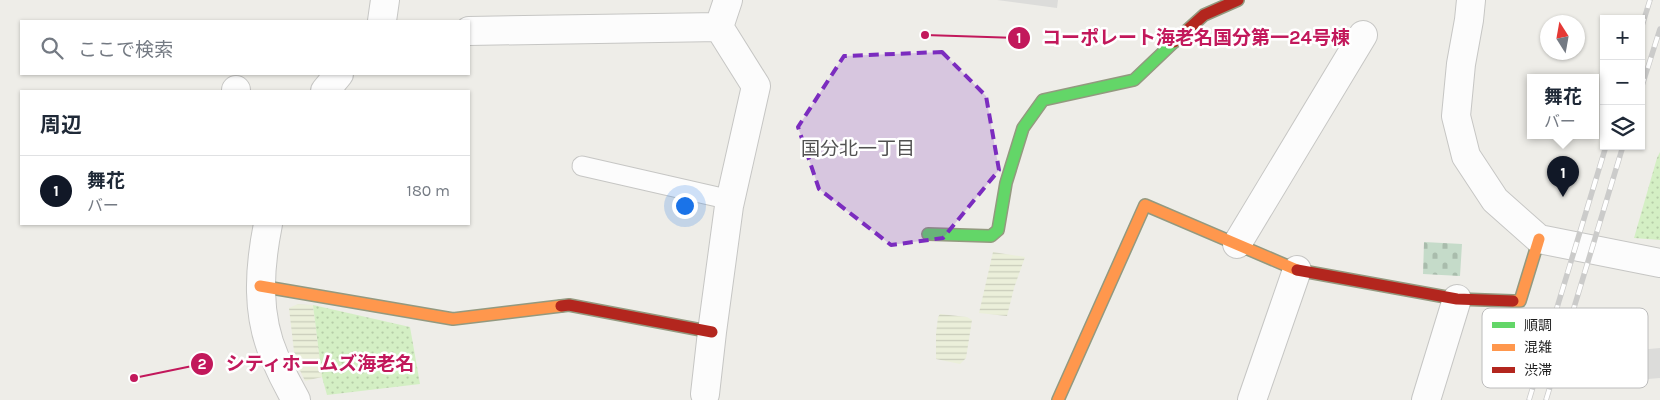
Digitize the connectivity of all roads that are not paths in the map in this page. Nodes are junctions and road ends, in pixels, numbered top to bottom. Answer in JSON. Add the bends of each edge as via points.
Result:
{"nodes":[{"id":1,"x":385,"y":0,"type":"edge"},
{"id":2,"x":728,"y":0,"type":"edge"},
{"id":3,"x":1238,"y":0,"type":"edge"},
{"id":4,"x":1471,"y":0,"type":"edge"},
{"id":5,"x":382,"y":20,"type":"edge"},
{"id":6,"x":719,"y":27,"type":"junction"},
{"id":7,"x":470,"y":31,"type":"edge"},
{"id":8,"x":1363,"y":35,"type":"dead end"},
{"id":9,"x":338,"y":75,"type":"edge"},
{"id":10,"x":326,"y":90,"type":"edge"},
{"id":11,"x":582,"y":166,"type":"dead end"},
{"id":12,"x":731,"y":200,"type":"junction"},
{"id":13,"x":268,"y":225,"type":"edge"},
{"id":14,"x":928,"y":234,"type":"dead end"},
{"id":15,"x":1539,"y":239,"type":"junction"},
{"id":16,"x":1237,"y":244,"type":"junction"},
{"id":17,"x":1660,"y":263,"type":"edge"},
{"id":18,"x":1297,"y":270,"type":"junction"},
{"id":19,"x":260,"y":286,"type":"junction"},
{"id":20,"x":1457,"y":299,"type":"junction"},
{"id":21,"x":712,"y":332,"type":"junction"},
{"id":22,"x":706,"y":394,"type":"dead end"},
{"id":23,"x":296,"y":400,"type":"edge"},
{"id":24,"x":1058,"y":400,"type":"edge"},
{"id":25,"x":1252,"y":400,"type":"edge"},
{"id":26,"x":1426,"y":400,"type":"edge"}],
"edges":[{"from":1,"to":5,"type":"street"},
{"from":2,"to":6,"type":"street"},
{"from":3,"to":14,"type":"street","via":[[1204,15],[1134,80],[1042,100],[1023,128],[1006,184],[998,230],[992,236]]},
{"from":4,"to":15,"type":"street","via":[[1456,116],[1466,156],[1495,200]]},
{"from":6,"to":7,"type":"street"},
{"from":6,"to":12,"type":"street","via":[[756,86]]},
{"from":8,"to":16,"type":"street"},
{"from":9,"to":10,"type":"street"},
{"from":11,"to":12,"type":"lane"},
{"from":12,"to":21,"type":"street"},
{"from":13,"to":19,"type":"street"},
{"from":15,"to":17,"type":"street"},
{"from":15,"to":20,"type":"street","via":[[1520,301]]},
{"from":16,"to":18,"type":"street"},
{"from":16,"to":24,"type":"street","via":[[1145,206]]},
{"from":18,"to":20,"type":"street"},
{"from":18,"to":25,"type":"street"},
{"from":19,"to":21,"type":"street","via":[[453,319],[569,305]]},
{"from":19,"to":23,"type":"street","via":[[262,314],[274,357]]},
{"from":20,"to":26,"type":"street"},
{"from":21,"to":22,"type":"street"}]}
